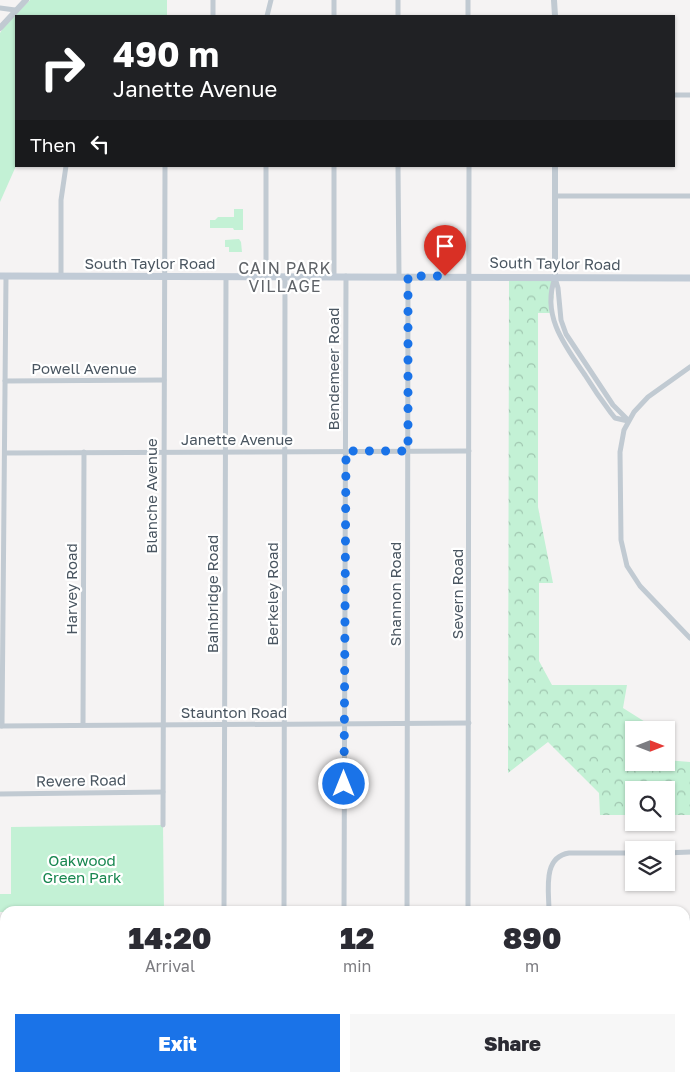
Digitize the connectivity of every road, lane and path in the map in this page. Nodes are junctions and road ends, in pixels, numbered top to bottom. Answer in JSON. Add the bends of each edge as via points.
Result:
{"nodes":[{"id":1,"x":26,"y":0,"type":"edge"},
{"id":2,"x":213,"y":0,"type":"edge"},
{"id":3,"x":271,"y":0,"type":"edge"},
{"id":4,"x":334,"y":0,"type":"edge"},
{"id":5,"x":398,"y":0,"type":"edge"},
{"id":6,"x":468,"y":0,"type":"edge"},
{"id":7,"x":554,"y":0,"type":"edge"},
{"id":8,"x":0,"y":8,"type":"edge"},
{"id":9,"x":15,"y":10,"type":"junction"},
{"id":10,"x":213,"y":15,"type":"edge"},
{"id":11,"x":266,"y":15,"type":"edge"},
{"id":12,"x":334,"y":15,"type":"edge"},
{"id":13,"x":398,"y":15,"type":"edge"},
{"id":14,"x":468,"y":15,"type":"edge"},
{"id":15,"x":554,"y":15,"type":"edge"},
{"id":16,"x":0,"y":28,"type":"edge"},
{"id":17,"x":690,"y":95,"type":"edge"},
{"id":18,"x":675,"y":96,"type":"edge"},
{"id":19,"x":66,"y":167,"type":"edge"},
{"id":20,"x":165,"y":167,"type":"edge"},
{"id":21,"x":266,"y":167,"type":"edge"},
{"id":22,"x":334,"y":167,"type":"edge"},
{"id":23,"x":398,"y":167,"type":"edge"},
{"id":24,"x":469,"y":167,"type":"edge"},
{"id":25,"x":555,"y":167,"type":"edge"},
{"id":26,"x":555,"y":196,"type":"junction"},
{"id":27,"x":690,"y":196,"type":"edge"},
{"id":28,"x":3,"y":276,"type":"edge"},
{"id":29,"x":61,"y":276,"type":"junction"},
{"id":30,"x":334,"y":276,"type":"junction"},
{"id":31,"x":346,"y":276,"type":"junction"},
{"id":32,"x":399,"y":276,"type":"junction"},
{"id":33,"x":408,"y":276,"type":"junction"},
{"id":34,"x":165,"y":277,"type":"junction"},
{"id":35,"x":226,"y":277,"type":"junction"},
{"id":36,"x":266,"y":277,"type":"junction"},
{"id":37,"x":285,"y":277,"type":"junction"},
{"id":38,"x":470,"y":277,"type":"junction"},
{"id":39,"x":555,"y":278,"type":"junction"},
{"id":40,"x":690,"y":278,"type":"edge"},
{"id":41,"x":690,"y":367,"type":"edge"},
{"id":42,"x":164,"y":380,"type":"junction"},
{"id":43,"x":5,"y":381,"type":"junction"},
{"id":44,"x":2,"y":405,"type":"edge"},
{"id":45,"x":628,"y":420,"type":"junction"},
{"id":46,"x":225,"y":451,"type":"junction"},
{"id":47,"x":285,"y":451,"type":"junction"},
{"id":48,"x":346,"y":451,"type":"junction"},
{"id":49,"x":408,"y":451,"type":"junction"},
{"id":50,"x":469,"y":451,"type":"junction"},
{"id":51,"x":84,"y":452,"type":"junction"},
{"id":52,"x":164,"y":452,"type":"junction"},
{"id":53,"x":5,"y":453,"type":"junction"},
{"id":54,"x":690,"y":638,"type":"edge"},
{"id":55,"x":407,"y":723,"type":"junction"},
{"id":56,"x":469,"y":723,"type":"junction"},
{"id":57,"x":224,"y":724,"type":"junction"},
{"id":58,"x":284,"y":724,"type":"junction"},
{"id":59,"x":344,"y":724,"type":"junction"},
{"id":60,"x":83,"y":725,"type":"junction"},
{"id":61,"x":162,"y":725,"type":"junction"},
{"id":62,"x":1,"y":726,"type":"edge"},
{"id":63,"x":163,"y":792,"type":"junction"},
{"id":64,"x":0,"y":794,"type":"edge"},
{"id":65,"x":163,"y":825,"type":"dead end"},
{"id":66,"x":675,"y":852,"type":"edge"},
{"id":67,"x":690,"y":852,"type":"edge"},
{"id":68,"x":625,"y":853,"type":"edge"},
{"id":69,"x":224,"y":906,"type":"edge"},
{"id":70,"x":284,"y":906,"type":"edge"},
{"id":71,"x":344,"y":906,"type":"edge"},
{"id":72,"x":407,"y":906,"type":"edge"},
{"id":73,"x":468,"y":906,"type":"edge"},
{"id":74,"x":549,"y":906,"type":"edge"}],
"edges":[{"from":1,"to":9,"type":"street"},
{"from":2,"to":10,"type":"street"},
{"from":3,"to":11,"type":"street"},
{"from":4,"to":12,"type":"street"},
{"from":5,"to":13,"type":"street"},
{"from":6,"to":14,"type":"street"},
{"from":7,"to":15,"type":"street"},
{"from":8,"to":9,"type":"street"},
{"from":9,"to":16,"type":"street"},
{"from":17,"to":18,"type":"street"},
{"from":19,"to":29,"type":"street","via":[[61,200]]},
{"from":20,"to":34,"type":"street","name":"Blanche Avenue"},
{"from":21,"to":36,"type":"street"},
{"from":22,"to":30,"type":"street"},
{"from":23,"to":32,"type":"street"},
{"from":24,"to":38,"type":"street","name":"Severn Road"},
{"from":25,"to":26,"type":"street"},
{"from":26,"to":27,"type":"street"},
{"from":26,"to":39,"type":"street"},
{"from":28,"to":29,"type":"main road","name":"South Taylor Road"},
{"from":28,"to":43,"type":"street"},
{"from":29,"to":34,"type":"main road","name":"South Taylor Road"},
{"from":30,"to":31,"type":"main road","name":"South Taylor Road"},
{"from":30,"to":37,"type":"main road","name":"South Taylor Road"},
{"from":31,"to":32,"type":"main road","name":"South Taylor Road"},
{"from":31,"to":48,"type":"street","name":"Bendemeer Road"},
{"from":32,"to":33,"type":"main road","name":"South Taylor Road"},
{"from":33,"to":38,"type":"main road","name":"South Taylor Road"},
{"from":33,"to":49,"type":"street","name":"Shannon Road"},
{"from":34,"to":35,"type":"main road","name":"South Taylor Road"},
{"from":34,"to":42,"type":"street","name":"Blanche Avenue"},
{"from":35,"to":36,"type":"main road","name":"South Taylor Road"},
{"from":35,"to":46,"type":"street","name":"Bainbridge Road"},
{"from":36,"to":37,"type":"main road","name":"South Taylor Road"},
{"from":37,"to":47,"type":"street","name":"Berkeley Road"},
{"from":38,"to":39,"type":"main road","name":"South Taylor Road"},
{"from":38,"to":50,"type":"street","name":"Severn Road"},
{"from":39,"to":40,"type":"main road","name":"South Taylor Road"},
{"from":39,"to":45,"type":"street","via":[[560,320],[566,334],[613,405]]},
{"from":41,"to":45,"type":"street","via":[[641,404]]},
{"from":42,"to":43,"type":"street","name":"Powell Avenue"},
{"from":42,"to":52,"type":"street","name":"Blanche Avenue"},
{"from":43,"to":44,"type":"street"},
{"from":44,"to":53,"type":"street"},
{"from":45,"to":54,"type":"street","via":[[620,452],[624,557],[640,586]]},
{"from":46,"to":47,"type":"street","name":"Janette Avenue"},
{"from":46,"to":52,"type":"street","name":"Janette Avenue"},
{"from":46,"to":57,"type":"street","name":"Bainbridge Road"},
{"from":47,"to":48,"type":"street","name":"Janette Avenue"},
{"from":47,"to":58,"type":"street","name":"Berkeley Road"},
{"from":48,"to":49,"type":"street","name":"Janette Avenue"},
{"from":48,"to":59,"type":"street","name":"Bendemeer Road"},
{"from":49,"to":50,"type":"street","name":"Janette Avenue"},
{"from":49,"to":55,"type":"street","name":"Shannon Road"},
{"from":50,"to":56,"type":"street","name":"Severn Road"},
{"from":51,"to":52,"type":"street","name":"Janette Avenue"},
{"from":51,"to":53,"type":"street","name":"Janette Avenue"},
{"from":51,"to":60,"type":"street","name":"Harvey Road"},
{"from":52,"to":61,"type":"street","name":"Blanche Avenue"},
{"from":53,"to":62,"type":"street"},
{"from":55,"to":56,"type":"street","name":"Staunton Road"},
{"from":55,"to":59,"type":"street","name":"Staunton Road"},
{"from":55,"to":72,"type":"street","name":"Shannon Road"},
{"from":56,"to":73,"type":"street","name":"Severn Road"},
{"from":57,"to":58,"type":"street","name":"Staunton Road"},
{"from":57,"to":61,"type":"street","name":"Staunton Road"},
{"from":57,"to":69,"type":"street","name":"Bainbridge Road"},
{"from":58,"to":59,"type":"street","name":"Staunton Road"},
{"from":58,"to":70,"type":"street","name":"Berkeley Road"},
{"from":59,"to":71,"type":"street","name":"Bendemeer Road"},
{"from":60,"to":61,"type":"street","name":"Staunton Road"},
{"from":60,"to":62,"type":"street","name":"Staunton Road"},
{"from":61,"to":63,"type":"street","name":"Blanche Avenue"},
{"from":63,"to":64,"type":"street","name":"Revere Road"},
{"from":63,"to":65,"type":"street","name":"Blanche Avenue"},
{"from":66,"to":67,"type":"street"},
{"from":68,"to":74,"type":"street","via":[[569,853],[556,859],[549,873]]}]}
